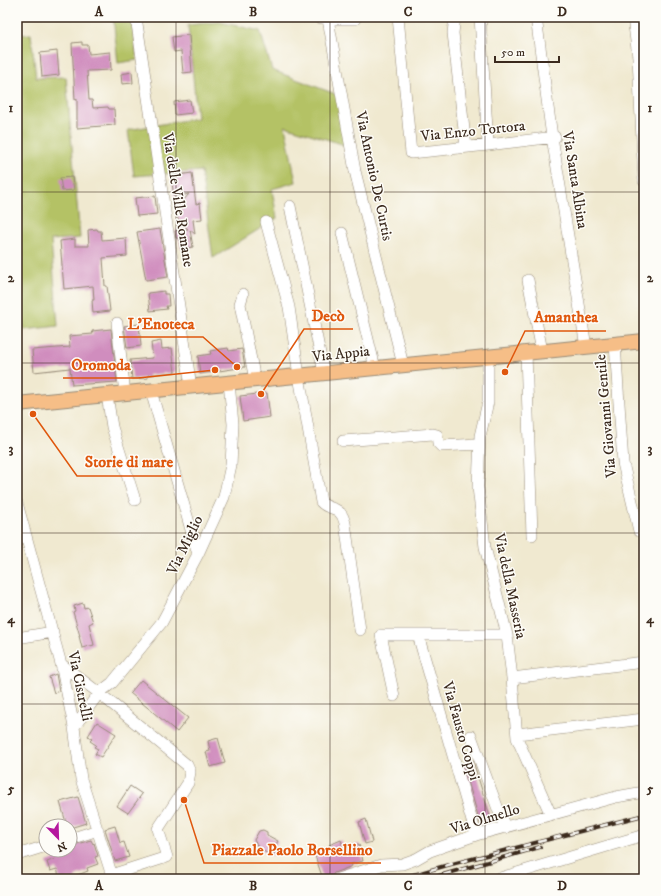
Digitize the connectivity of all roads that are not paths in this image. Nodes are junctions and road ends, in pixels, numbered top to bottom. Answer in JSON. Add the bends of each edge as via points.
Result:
{"nodes":[{"id":1,"x":136,"y":17,"type":"edge"},
{"id":2,"x":355,"y":17,"type":"edge"},
{"id":3,"x":398,"y":17,"type":"edge"},
{"id":4,"x":455,"y":17,"type":"edge"},
{"id":5,"x":480,"y":17,"type":"edge"},
{"id":6,"x":536,"y":17,"type":"edge"},
{"id":7,"x":633,"y":17,"type":"edge"},
{"id":8,"x":323,"y":18,"type":"edge"},
{"id":9,"x":553,"y":137,"type":"junction"},
{"id":10,"x":488,"y":145,"type":"junction"},
{"id":11,"x":466,"y":148,"type":"junction"},
{"id":12,"x":644,"y":181,"type":"edge"},
{"id":13,"x":290,"y":206,"type":"dead end"},
{"id":14,"x":266,"y":222,"type":"dead end"},
{"id":15,"x":342,"y":233,"type":"dead end"},
{"id":16,"x":528,"y":280,"type":"dead end"},
{"id":17,"x":243,"y":294,"type":"dead end"},
{"id":18,"x":117,"y":323,"type":"dead end"},
{"id":19,"x":644,"y":341,"type":"edge"},
{"id":20,"x":615,"y":344,"type":"junction"},
{"id":21,"x":586,"y":347,"type":"junction"},
{"id":22,"x":542,"y":351,"type":"junction"},
{"id":23,"x":526,"y":353,"type":"junction"},
{"id":24,"x":488,"y":357,"type":"junction"},
{"id":25,"x":403,"y":365,"type":"junction"},
{"id":26,"x":375,"y":368,"type":"junction"},
{"id":27,"x":324,"y":373,"type":"junction"},
{"id":28,"x":299,"y":376,"type":"junction"},
{"id":29,"x":255,"y":380,"type":"junction"},
{"id":30,"x":228,"y":383,"type":"junction"},
{"id":31,"x":191,"y":387,"type":"junction"},
{"id":32,"x":151,"y":391,"type":"junction"},
{"id":33,"x":125,"y":394,"type":"junction"},
{"id":34,"x":107,"y":395,"type":"junction"},
{"id":35,"x":17,"y":404,"type":"edge"},
{"id":36,"x":342,"y":441,"type":"dead end"},
{"id":37,"x":480,"y":444,"type":"junction"},
{"id":38,"x":135,"y":500,"type":"dead end"},
{"id":39,"x":17,"y":504,"type":"edge"},
{"id":40,"x":639,"y":531,"type":"dead end"},
{"id":41,"x":532,"y":535,"type":"dead end"},
{"id":42,"x":198,"y":554,"type":"junction"},
{"id":43,"x":360,"y":630,"type":"dead end"},
{"id":44,"x":53,"y":632,"type":"junction"},
{"id":45,"x":418,"y":635,"type":"junction"},
{"id":46,"x":506,"y":635,"type":"junction"},
{"id":47,"x":17,"y":638,"type":"edge"},
{"id":48,"x":644,"y":662,"type":"edge"},
{"id":49,"x":61,"y":664,"type":"junction"},
{"id":50,"x":512,"y":678,"type":"junction"},
{"id":51,"x":99,"y":693,"type":"junction"},
{"id":52,"x":394,"y":696,"type":"dead end"},
{"id":53,"x":644,"y":719,"type":"edge"},
{"id":54,"x":74,"y":727,"type":"junction"},
{"id":55,"x":517,"y":734,"type":"junction"},
{"id":56,"x":471,"y":736,"type":"dead end"},
{"id":57,"x":644,"y":792,"type":"edge"},
{"id":58,"x":551,"y":815,"type":"junction"},
{"id":59,"x":505,"y":828,"type":"junction"},
{"id":60,"x":98,"y":830,"type":"junction"},
{"id":61,"x":476,"y":835,"type":"junction"},
{"id":62,"x":644,"y":835,"type":"edge"},
{"id":63,"x":78,"y":836,"type":"edge"},
{"id":64,"x":38,"y":848,"type":"edge"},
{"id":65,"x":17,"y":855,"type":"edge"},
{"id":66,"x":112,"y":877,"type":"edge"},
{"id":67,"x":338,"y":879,"type":"edge"},
{"id":68,"x":498,"y":879,"type":"edge"}],
"edges":[{"from":1,"to":31,"type":"street","name":"Via delle Ville Romane"},
{"from":2,"to":8,"type":"street","name":"Via Antonio De Curtis"},
{"from":3,"to":11,"type":"street","name":"Via Enzo Tortora","via":[[411,153]]},
{"from":4,"to":11,"type":"street","via":[[453,32]]},
{"from":5,"to":10,"type":"street"},
{"from":6,"to":9,"type":"street","name":"Via Santa Albina"},
{"from":7,"to":12,"type":"street","via":[[638,57]]},
{"from":8,"to":25,"type":"street","name":"Via Antonio De Curtis","via":[[355,171]]},
{"from":9,"to":10,"type":"street","name":"Via Enzo Tortora"},
{"from":9,"to":21,"type":"street","name":"Via Santa Albina"},
{"from":10,"to":11,"type":"street","name":"Via Enzo Tortora"},
{"from":13,"to":27,"type":"street"},
{"from":14,"to":28,"type":"street","via":[[289,308]]},
{"from":15,"to":26,"type":"street"},
{"from":16,"to":22,"type":"street"},
{"from":17,"to":29,"type":"street","via":[[240,304]]},
{"from":18,"to":33,"type":"street"},
{"from":19,"to":20,"type":"main road","name":"Via Appia"},
{"from":20,"to":21,"type":"main road","name":"Via Appia"},
{"from":20,"to":40,"type":"street","name":"Via Giovanni Gentile","via":[[623,463]]},
{"from":21,"to":22,"type":"main road","name":"Via Appia"},
{"from":22,"to":23,"type":"main road","name":"Via Appia"},
{"from":23,"to":24,"type":"main road","name":"Via Appia"},
{"from":23,"to":41,"type":"street"},
{"from":24,"to":25,"type":"main road","name":"Via Appia"},
{"from":24,"to":37,"type":"street","name":"Via della Masseria","via":[[488,402]]},
{"from":25,"to":26,"type":"main road","name":"Via Appia"},
{"from":26,"to":27,"type":"main road","name":"Via Appia"},
{"from":27,"to":28,"type":"main road","name":"Via Appia"},
{"from":28,"to":29,"type":"main road","name":"Via Appia"},
{"from":28,"to":43,"type":"street","via":[[321,502],[325,507],[336,509],[345,523]]},
{"from":29,"to":30,"type":"main road","name":"Via Appia"},
{"from":30,"to":31,"type":"main road","name":"Via Appia"},
{"from":30,"to":42,"type":"street","name":"Via Miglio","via":[[233,424],[231,465],[224,497]]},
{"from":31,"to":32,"type":"main road","name":"Via Appia"},
{"from":32,"to":33,"type":"main road","name":"Via Appia"},
{"from":32,"to":42,"type":"street"},
{"from":33,"to":34,"type":"main road","name":"Via Appia"},
{"from":34,"to":35,"type":"main road","name":"Via Appia"},
{"from":34,"to":38,"type":"street","via":[[112,427]]},
{"from":36,"to":37,"type":"street","via":[[433,434],[437,435],[441,446]]},
{"from":37,"to":46,"type":"street","name":"Via della Masseria","via":[[478,487],[485,547]]},
{"from":39,"to":44,"type":"street","name":"Via Cistrelli"},
{"from":42,"to":51,"type":"street","name":"Via Miglio","via":[[162,622],[112,684]]},
{"from":44,"to":47,"type":"street"},
{"from":44,"to":49,"type":"street","name":"Via Cistrelli"},
{"from":45,"to":46,"type":"street"},
{"from":45,"to":52,"type":"street","via":[[380,635]]},
{"from":45,"to":61,"type":"street","name":"Via Fausto Coppi"},
{"from":46,"to":50,"type":"street","name":"Via della Masseria"},
{"from":48,"to":50,"type":"street"},
{"from":49,"to":51,"type":"street"},
{"from":49,"to":54,"type":"street","name":"Via Cistrelli"},
{"from":50,"to":55,"type":"street","name":"Via della Masseria"},
{"from":51,"to":54,"type":"street","name":"Via Miglio"},
{"from":51,"to":66,"type":"street","via":[[187,765],[190,772],[188,783],[158,829],[167,857]]},
{"from":53,"to":55,"type":"street"},
{"from":54,"to":60,"type":"street","name":"Via Cistrelli","via":[[81,779]]},
{"from":55,"to":58,"type":"street","name":"Via della Masseria"},
{"from":56,"to":59,"type":"street"},
{"from":57,"to":58,"type":"street","name":"Via Olmello"},
{"from":58,"to":59,"type":"street","name":"Via Olmello"},
{"from":59,"to":61,"type":"street","name":"Via Olmello"},
{"from":60,"to":63,"type":"street"},
{"from":60,"to":66,"type":"street","name":"Via Cistrelli"},
{"from":61,"to":67,"type":"street","name":"Via Olmello","via":[[402,864],[381,865]]},
{"from":62,"to":68,"type":"street"},
{"from":64,"to":65,"type":"street"}]}
